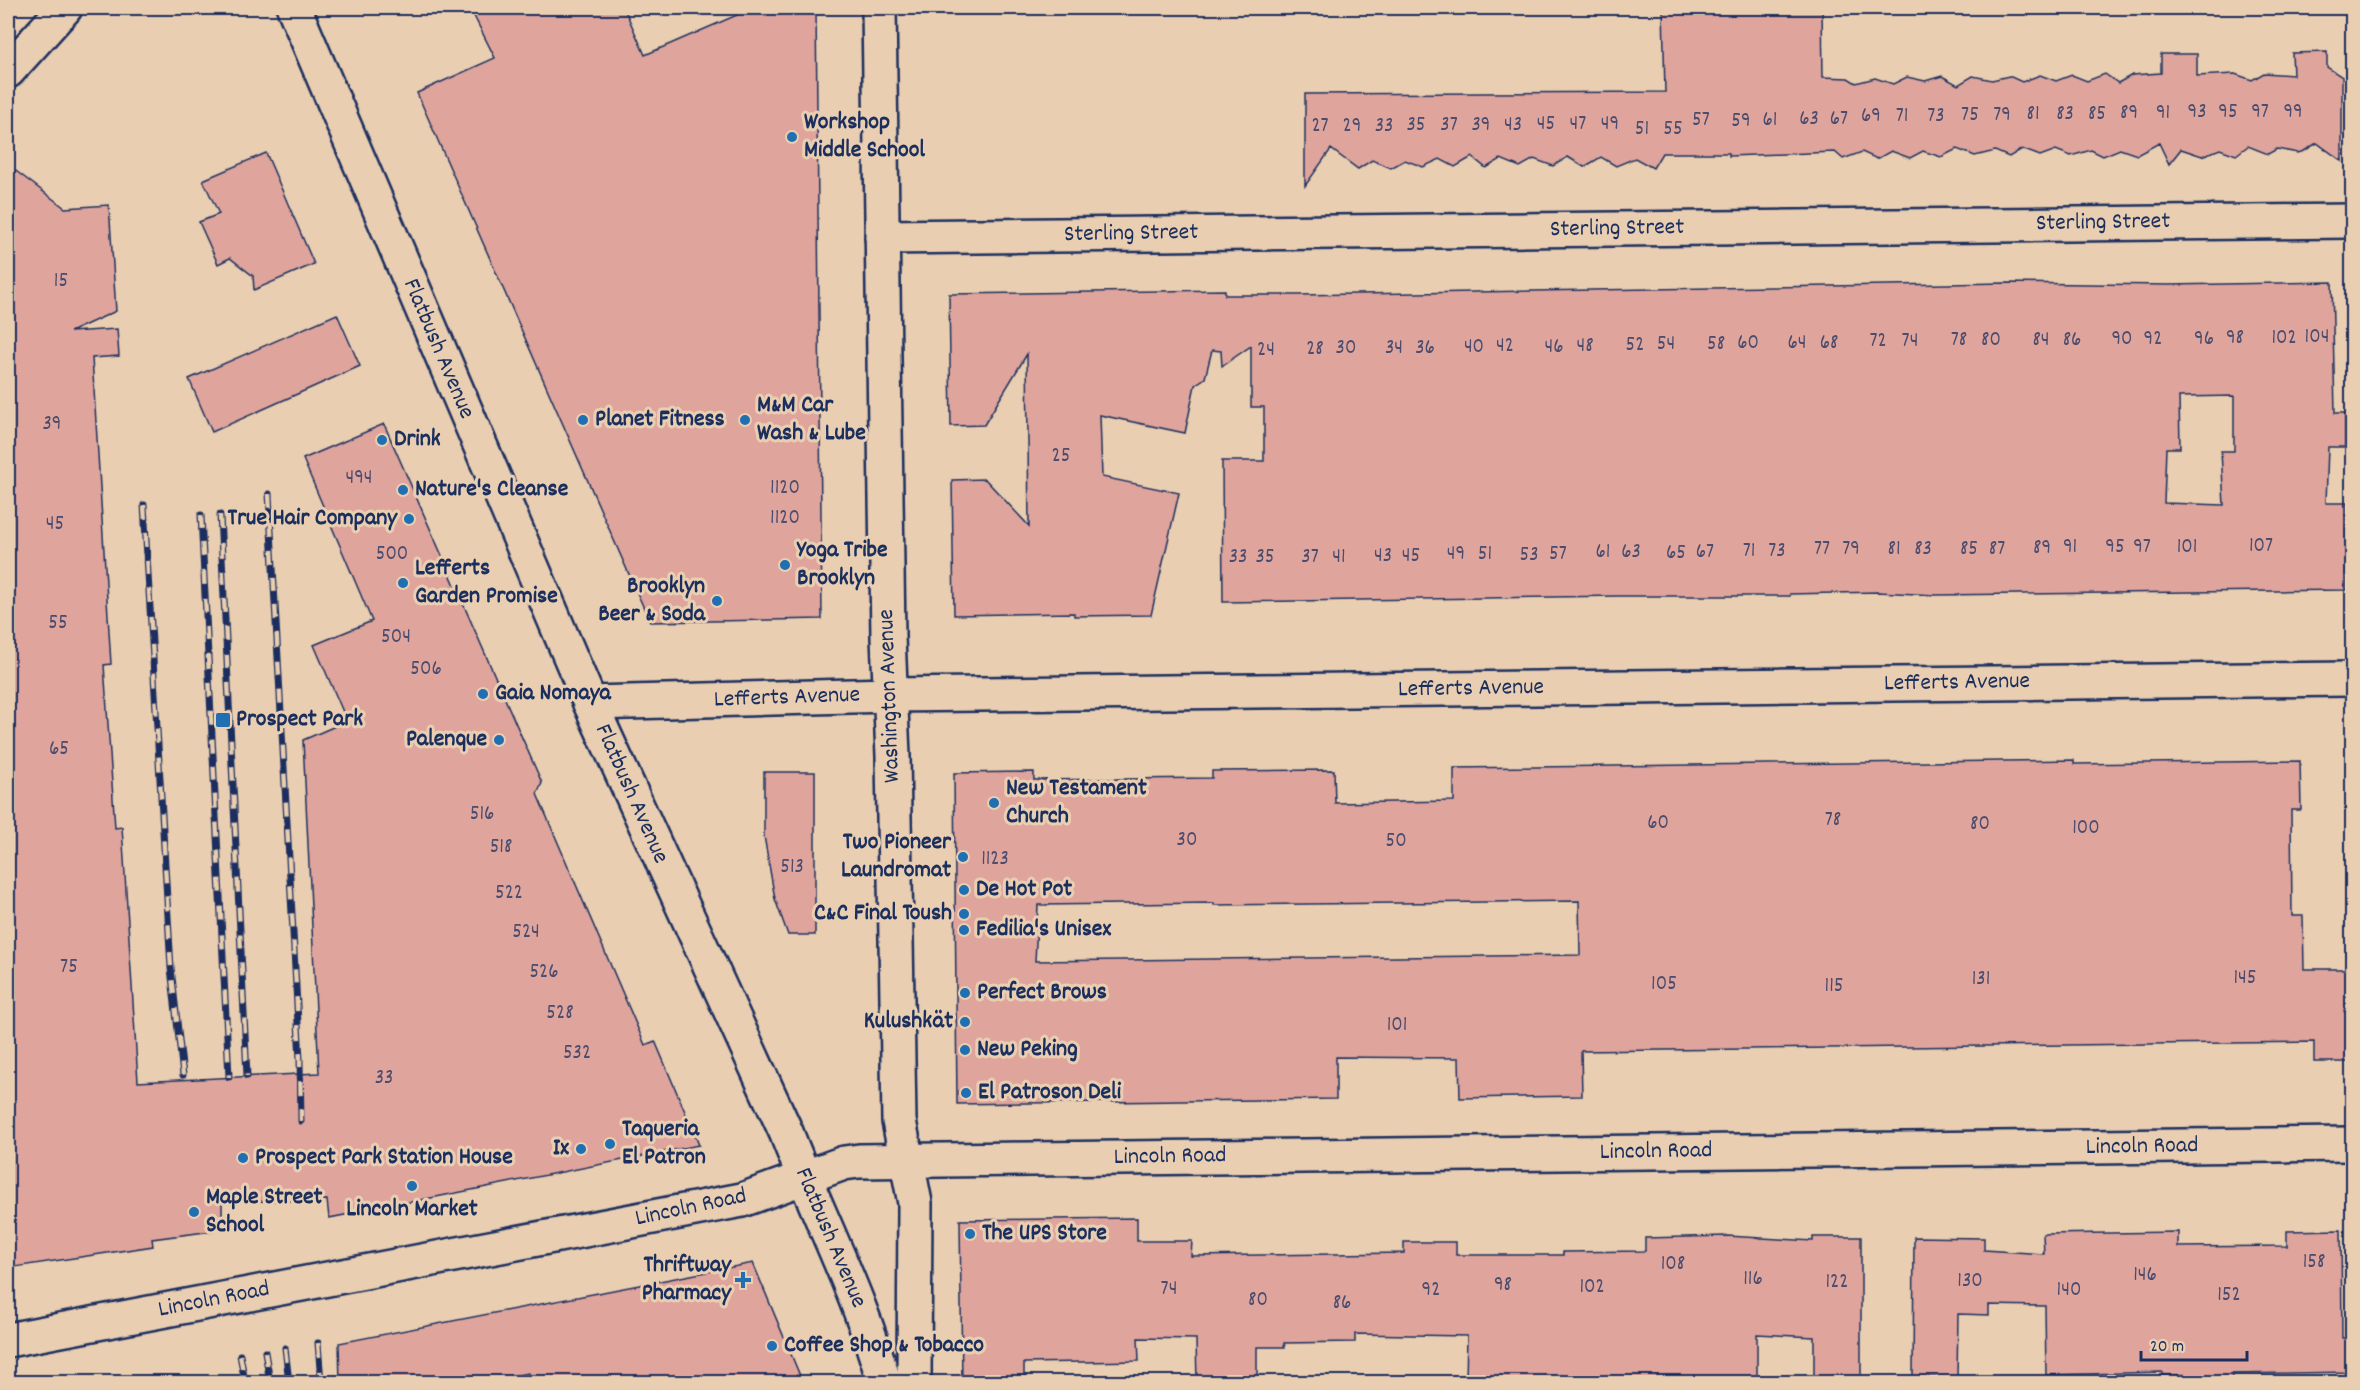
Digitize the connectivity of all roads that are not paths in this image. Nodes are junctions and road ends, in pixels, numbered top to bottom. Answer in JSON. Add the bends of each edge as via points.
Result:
{"nodes":[{"id":1,"x":65,"y":8,"type":"edge"},
{"id":2,"x":294,"y":8,"type":"edge"},
{"id":3,"x":879,"y":8,"type":"edge"},
{"id":4,"x":8,"y":71,"type":"edge"},
{"id":5,"x":2352,"y":220,"type":"edge"},
{"id":6,"x":882,"y":237,"type":"junction"},
{"id":7,"x":2352,"y":679,"type":"edge"},
{"id":8,"x":890,"y":695,"type":"junction"},
{"id":9,"x":590,"y":703,"type":"junction"},
{"id":10,"x":2352,"y":1144,"type":"edge"},
{"id":11,"x":906,"y":1160,"type":"junction"},
{"id":12,"x":803,"y":1178,"type":"junction"},
{"id":13,"x":8,"y":1340,"type":"edge"},
{"id":14,"x":884,"y":1383,"type":"edge"},
{"id":15,"x":914,"y":1383,"type":"edge"}],
"edges":[{"from":1,"to":4,"type":"street"},
{"from":2,"to":9,"type":"street","name":"Flatbush Avenue"},
{"from":3,"to":6,"type":"street","name":"Washington Avenue"},
{"from":5,"to":6,"type":"street","name":"Sterling Street"},
{"from":6,"to":8,"type":"street","name":"Washington Avenue"},
{"from":7,"to":8,"type":"street","name":"Lefferts Avenue"},
{"from":8,"to":9,"type":"street","name":"Lefferts Avenue"},
{"from":8,"to":11,"type":"street","name":"Washington Avenue","via":[[899,1121]]},
{"from":9,"to":12,"type":"street","name":"Flatbush Avenue","via":[[786,1132]]},
{"from":10,"to":11,"type":"street","name":"Lincoln Road"},
{"from":11,"to":12,"type":"street","name":"Lincoln Road","via":[[844,1163]]},
{"from":11,"to":15,"type":"street","name":"Washington Avenue","via":[[915,1203]]},
{"from":12,"to":13,"type":"street","name":"Lincoln Road","via":[[742,1200]]},
{"from":12,"to":14,"type":"street","name":"Flatbush Avenue","via":[[859,1306]]}]}
